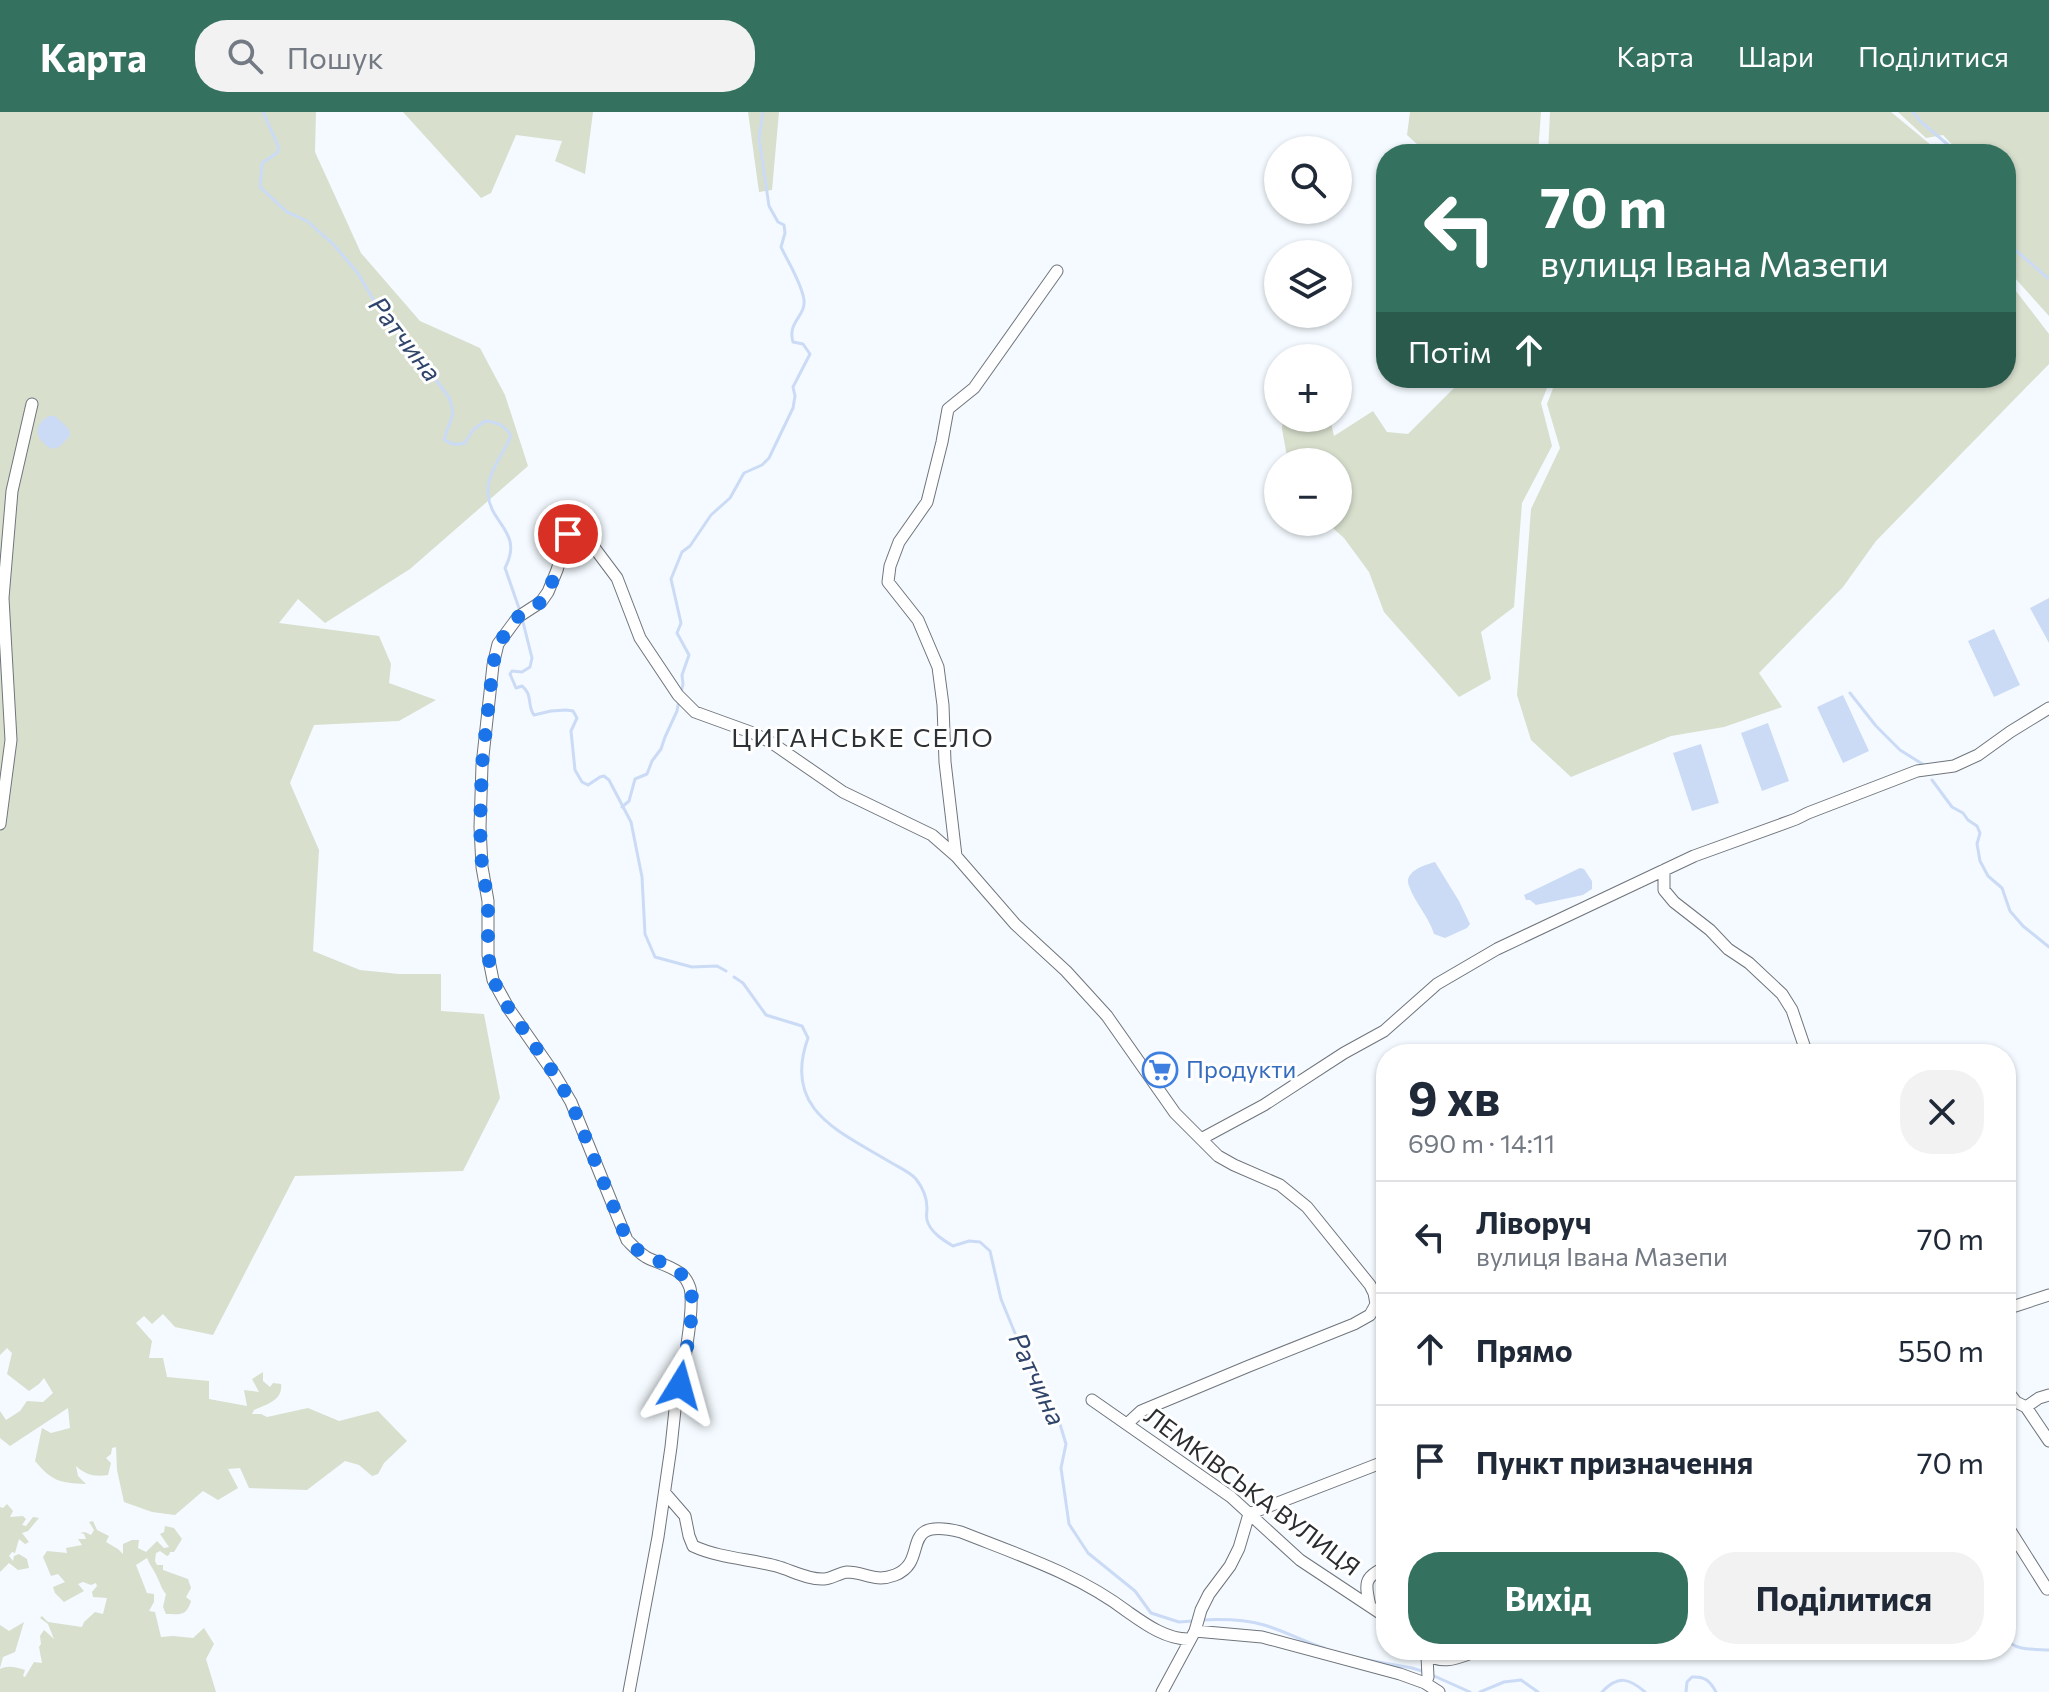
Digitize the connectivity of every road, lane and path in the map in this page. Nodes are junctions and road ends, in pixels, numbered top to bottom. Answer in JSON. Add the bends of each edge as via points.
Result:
{"nodes":[{"id":1,"x":1057,"y":271,"type":"dead end"},
{"id":2,"x":32,"y":404,"type":"dead end"},
{"id":3,"x":2049,"y":708,"type":"edge"},
{"id":4,"x":0,"y":824,"type":"edge"},
{"id":5,"x":956,"y":856,"type":"junction"},
{"id":6,"x":1664,"y":870,"type":"junction"},
{"id":7,"x":1804,"y":1044,"type":"edge"},
{"id":8,"x":1201,"y":1139,"type":"junction"},
{"id":9,"x":2049,"y":1295,"type":"edge"},
{"id":10,"x":1376,"y":1296,"type":"edge"},
{"id":11,"x":2016,"y":1306,"type":"edge"},
{"id":12,"x":1376,"y":1310,"type":"edge"},
{"id":13,"x":2049,"y":1395,"type":"edge"},
{"id":14,"x":1092,"y":1400,"type":"dead end"},
{"id":15,"x":2016,"y":1405,"type":"edge"},
{"id":16,"x":1127,"y":1424,"type":"junction"},
{"id":17,"x":2049,"y":1441,"type":"edge"},
{"id":18,"x":1376,"y":1465,"type":"edge"},
{"id":19,"x":665,"y":1493,"type":"junction"},
{"id":20,"x":1249,"y":1514,"type":"junction"},
{"id":21,"x":2016,"y":1540,"type":"edge"},
{"id":22,"x":1376,"y":1572,"type":"edge"},
{"id":23,"x":2049,"y":1588,"type":"edge"},
{"id":24,"x":1370,"y":1606,"type":"junction"},
{"id":25,"x":1376,"y":1610,"type":"edge"},
{"id":26,"x":1196,"y":1626,"type":"junction"},
{"id":27,"x":1425,"y":1667,"type":"edge"},
{"id":28,"x":629,"y":1692,"type":"edge"},
{"id":29,"x":1162,"y":1692,"type":"edge"},
{"id":30,"x":1439,"y":1692,"type":"edge"}],
"edges":[{"from":1,"to":5,"type":"street","via":[[974,388],[948,409],[927,502],[899,542],[890,566],[888,582],[918,620],[938,667]]},
{"from":2,"to":4,"type":"street","via":[[12,491],[3,598],[11,740]]},
{"from":3,"to":6,"type":"street","via":[[1954,766],[1917,771]]},
{"from":5,"to":8,"type":"street","via":[[1107,1016],[1175,1113]]},
{"from":5,"to":19,"type":"street","via":[[932,835],[843,792],[762,738],[695,712],[640,638],[617,578],[581,530],[568,534],[541,602],[518,617],[498,644],[482,765],[480,827],[488,955],[493,980],[509,1009],[571,1102],[627,1240],[647,1258],[683,1275],[690,1286],[690,1321]]},
{"from":6,"to":7,"type":"street","via":[[1664,890],[1674,902],[1782,994]]},
{"from":6,"to":8,"type":"street","via":[[1485,956],[1437,984],[1384,1031]]},
{"from":8,"to":10,"type":"street","via":[[1218,1156],[1280,1185],[1307,1207]]},
{"from":9,"to":11,"type":"street"},
{"from":12,"to":16,"type":"street","via":[[1354,1324],[1141,1411]]},
{"from":13,"to":15,"type":"street"},
{"from":14,"to":16,"type":"street","name":"ЛЕМКІВСЬКА ВУЛИЦЯ"},
{"from":15,"to":17,"type":"street"},
{"from":16,"to":20,"type":"street","name":"ЛЕМКІВСЬКА ВУЛИЦЯ"},
{"from":18,"to":20,"type":"street"},
{"from":19,"to":26,"type":"street","via":[[685,1516],[693,1546],[707,1552],[825,1580],[847,1572],[891,1577],[910,1561],[922,1533],[944,1528],[1073,1577],[1171,1636]]},
{"from":19,"to":28,"type":"street"},
{"from":20,"to":24,"type":"street","name":"ЛЕМКІВСЬКА ВУЛИЦЯ","via":[[1300,1560]]},
{"from":20,"to":26,"type":"street","via":[[1230,1566],[1209,1594]]},
{"from":21,"to":23,"type":"street"},
{"from":22,"to":24,"type":"street","via":[[1366,1589]]},
{"from":24,"to":25,"type":"street","name":"ЛЕМКІВСЬКА ВУЛИЦЯ"},
{"from":26,"to":27,"type":"street","via":[[1262,1637],[1400,1674]]},
{"from":26,"to":29,"type":"street"},
{"from":27,"to":30,"type":"street"}]}
